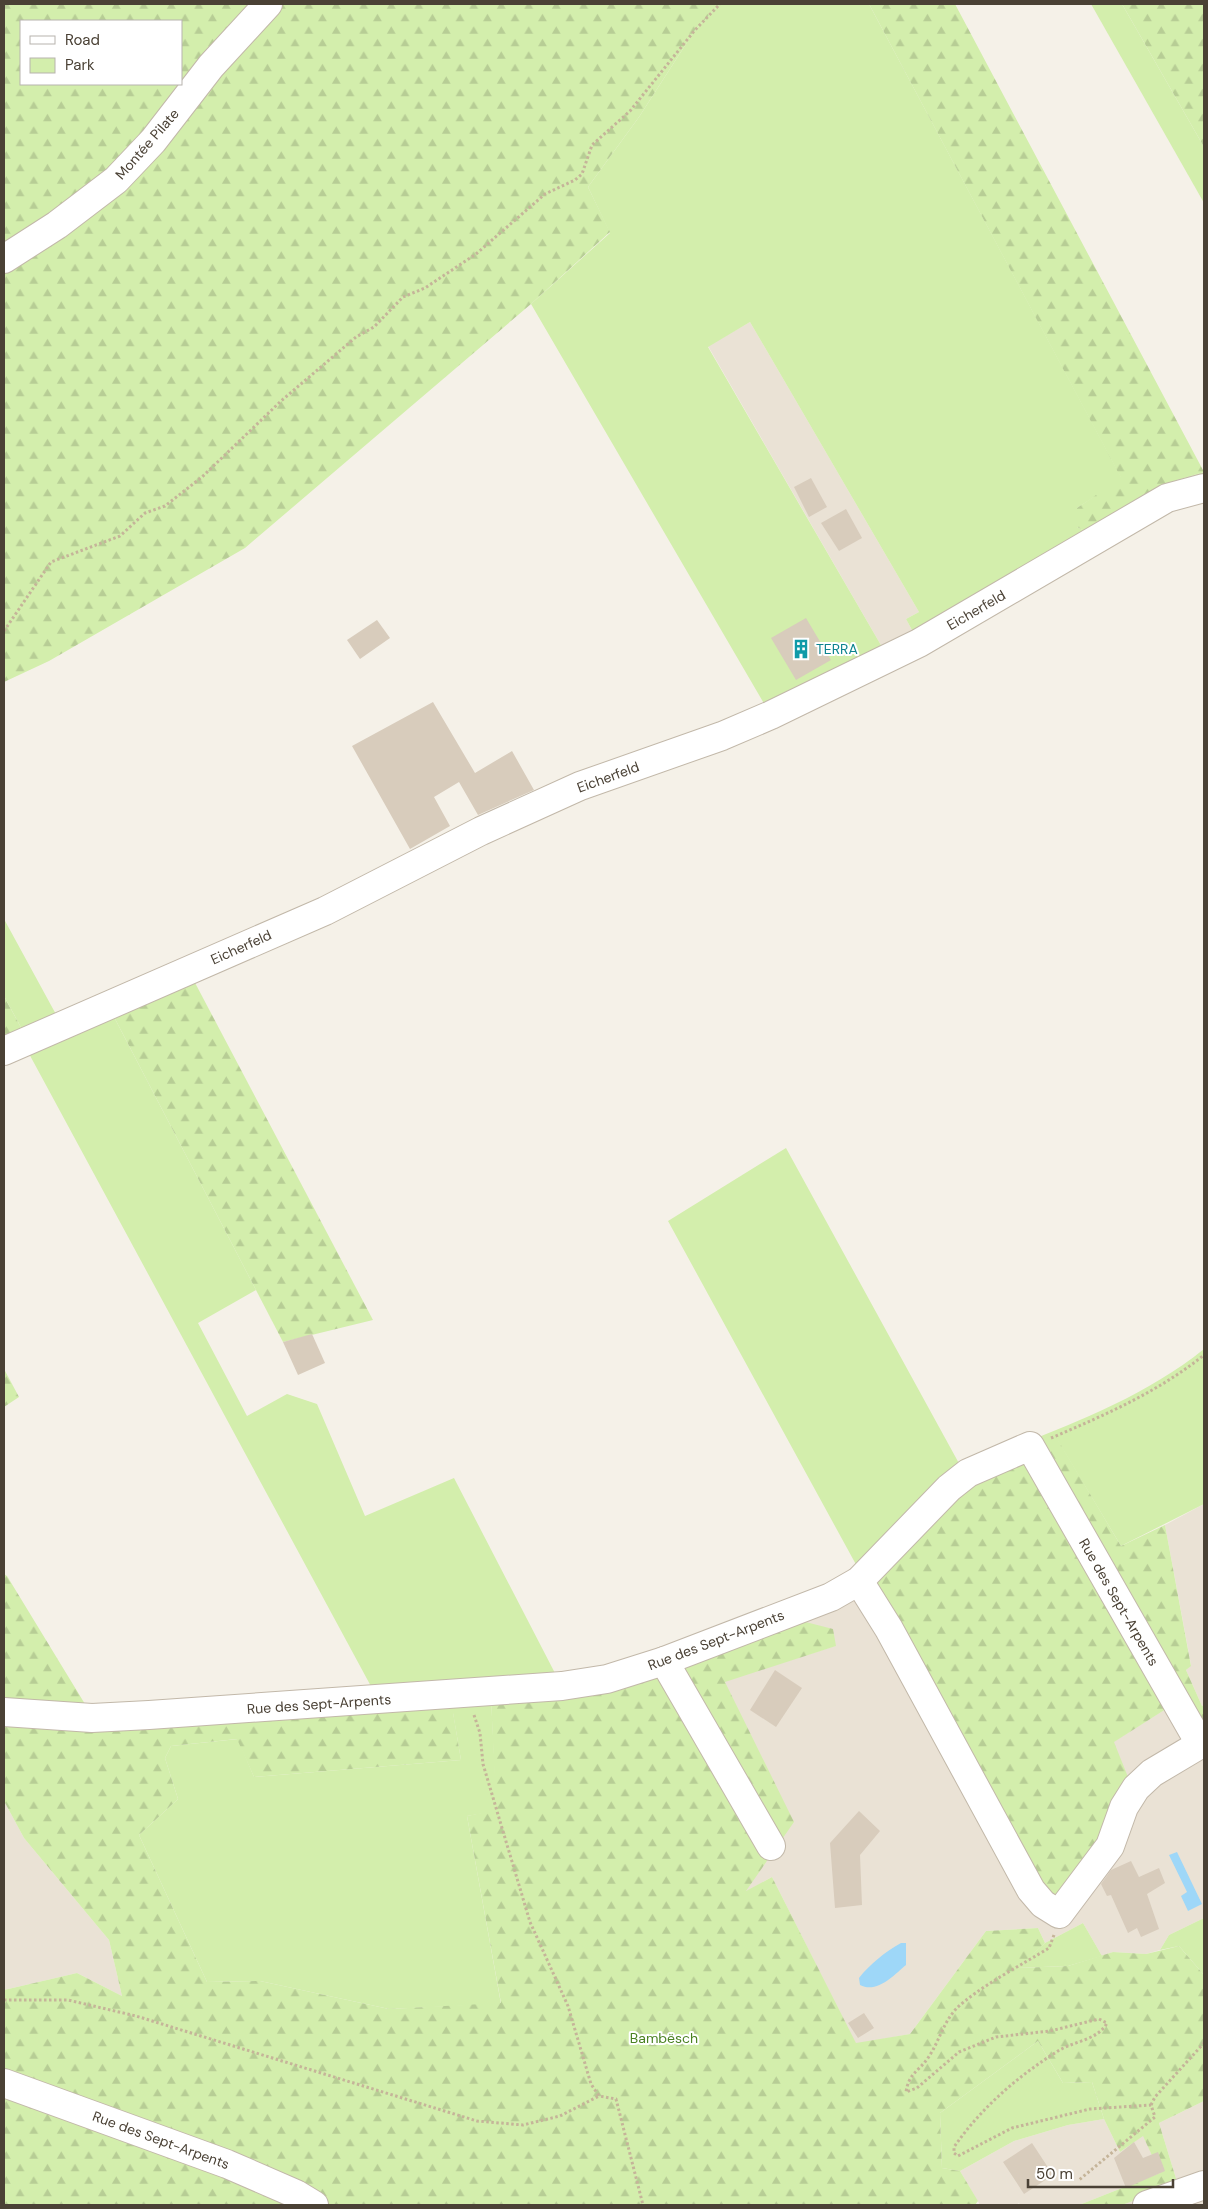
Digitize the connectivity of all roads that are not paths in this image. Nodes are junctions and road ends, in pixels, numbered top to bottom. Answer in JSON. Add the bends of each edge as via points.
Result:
{"nodes":[{"id":1,"x":268,"y":4,"type":"edge"},
{"id":2,"x":4,"y":259,"type":"edge"},
{"id":3,"x":1204,"y":488,"type":"edge"},
{"id":4,"x":4,"y":1051,"type":"edge"},
{"id":5,"x":859,"y":1581,"type":"junction"},
{"id":6,"x":664,"y":1661,"type":"junction"},
{"id":7,"x":4,"y":1712,"type":"edge"},
{"id":8,"x":1204,"y":1742,"type":"edge"},
{"id":9,"x":771,"y":1846,"type":"dead end"},
{"id":10,"x":4,"y":2083,"type":"edge"},
{"id":11,"x":1204,"y":2185,"type":"edge"},
{"id":12,"x":314,"y":2205,"type":"edge"},
{"id":13,"x":1147,"y":2205,"type":"edge"}],
"edges":[{"from":1,"to":2,"type":"street","name":"Montée Pilate","via":[[211,66],[153,141],[116,180],[57,225]]},
{"from":3,"to":4,"type":"street","name":"Eicherfeld","via":[[1167,498],[919,643],[771,716],[580,786],[329,909]]},
{"from":5,"to":6,"type":"street","name":"Rue des Sept-Arpents","via":[[831,1596]]},
{"from":5,"to":8,"type":"street","name":"Rue des Sept-Arpents","via":[[949,1488],[968,1473],[1030,1446],[1194,1733]]},
{"from":5,"to":8,"type":"street","via":[[889,1629],[1031,1890],[1043,1904],[1059,1914],[1110,1846],[1124,1807],[1136,1788],[1152,1773]]},
{"from":6,"to":7,"type":"street","name":"Rue des Sept-Arpents","via":[[606,1679],[553,1686],[92,1718]]},
{"from":6,"to":9,"type":"street"},
{"from":10,"to":12,"type":"street","name":"Rue des Sept-Arpents","via":[[227,2164]]},
{"from":11,"to":13,"type":"street"}]}
